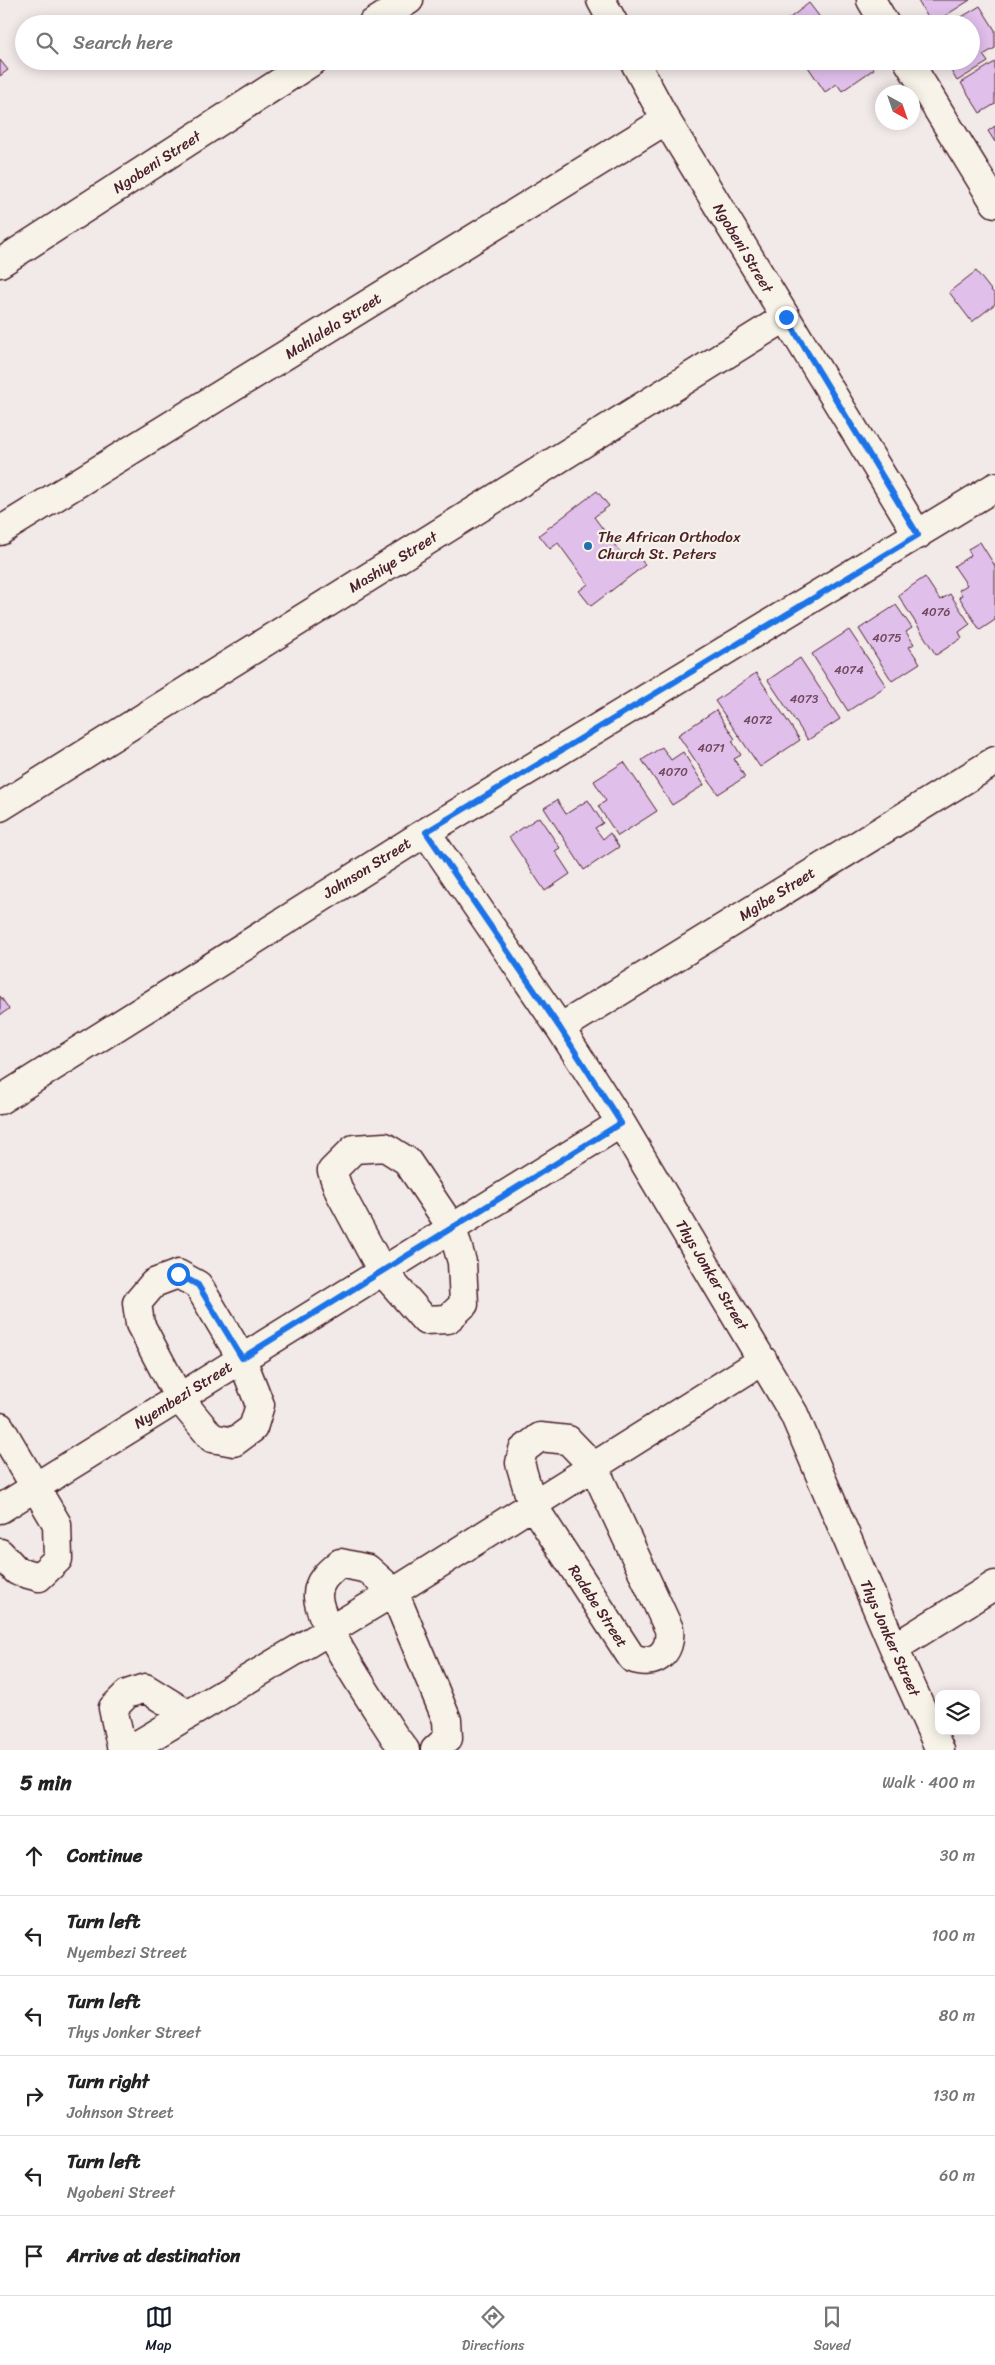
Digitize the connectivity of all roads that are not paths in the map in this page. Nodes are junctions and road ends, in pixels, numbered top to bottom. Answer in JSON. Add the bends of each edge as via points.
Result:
{"nodes":[{"id":1,"x":408,"y":0,"type":"edge"},
{"id":2,"x":601,"y":0,"type":"edge"},
{"id":3,"x":871,"y":0,"type":"edge"},
{"id":4,"x":386,"y":15,"type":"edge"},
{"id":5,"x":609,"y":15,"type":"edge"},
{"id":6,"x":880,"y":15,"type":"edge"},
{"id":7,"x":300,"y":70,"type":"edge"},
{"id":8,"x":639,"y":70,"type":"edge"},
{"id":9,"x":914,"y":70,"type":"edge"},
{"id":10,"x":666,"y":120,"type":"junction"},
{"id":11,"x":995,"y":203,"type":"edge"},
{"id":12,"x":0,"y":263,"type":"edge"},
{"id":13,"x":786,"y":317,"type":"junction"},
{"id":14,"x":995,"y":487,"type":"edge"},
{"id":15,"x":0,"y":531,"type":"edge"},
{"id":16,"x":918,"y":535,"type":"junction"},
{"id":17,"x":995,"y":761,"type":"edge"},
{"id":18,"x":0,"y":807,"type":"edge"},
{"id":19,"x":426,"y":832,"type":"junction"},
{"id":20,"x":560,"y":1028,"type":"junction"},
{"id":21,"x":0,"y":1100,"type":"edge"},
{"id":22,"x":621,"y":1123,"type":"junction"},
{"id":23,"x":452,"y":1228,"type":"junction"},
{"id":24,"x":382,"y":1271,"type":"junction"},
{"id":25,"x":242,"y":1358,"type":"junction"},
{"id":26,"x":763,"y":1360,"type":"junction"},
{"id":27,"x":179,"y":1398,"type":"junction"},
{"id":28,"x":0,"y":1427,"type":"edge"},
{"id":29,"x":594,"y":1467,"type":"junction"},
{"id":30,"x":36,"y":1486,"type":"junction"},
{"id":31,"x":532,"y":1504,"type":"junction"},
{"id":32,"x":0,"y":1509,"type":"edge"},
{"id":33,"x":0,"y":1553,"type":"edge"},
{"id":34,"x":995,"y":1585,"type":"edge"},
{"id":35,"x":394,"y":1592,"type":"junction"},
{"id":36,"x":329,"y":1629,"type":"junction"},
{"id":37,"x":894,"y":1648,"type":"junction"},
{"id":38,"x":187,"y":1714,"type":"junction"},
{"id":39,"x":164,"y":1741,"type":"edge"},
{"id":40,"x":122,"y":1750,"type":"edge"},
{"id":41,"x":129,"y":1750,"type":"edge"},
{"id":42,"x":405,"y":1750,"type":"edge"},
{"id":43,"x":435,"y":1750,"type":"edge"},
{"id":44,"x":940,"y":1750,"type":"edge"}],
"edges":[{"from":1,"to":4,"type":"street"},
{"from":2,"to":5,"type":"street"},
{"from":3,"to":6,"type":"street"},
{"from":7,"to":12,"type":"street","name":"Ngobeni Street"},
{"from":8,"to":10,"type":"street","name":"Ngobeni Street"},
{"from":9,"to":11,"type":"street"},
{"from":10,"to":13,"type":"street","name":"Ngobeni Street"},
{"from":10,"to":15,"type":"street","name":"Mahlalela Street"},
{"from":13,"to":16,"type":"street","name":"Ngobeni Street"},
{"from":13,"to":18,"type":"street","name":"Mashiye Street"},
{"from":14,"to":16,"type":"street","name":"Johnson Street"},
{"from":16,"to":19,"type":"street","name":"Johnson Street"},
{"from":17,"to":20,"type":"street","name":"Mgibe Street"},
{"from":19,"to":20,"type":"street","name":"Thys Jonker Street"},
{"from":19,"to":21,"type":"street","name":"Johnson Street"},
{"from":20,"to":22,"type":"street","name":"Thys Jonker Street"},
{"from":22,"to":23,"type":"street","name":"Nyembezi Street"},
{"from":22,"to":26,"type":"street","name":"Thys Jonker Street"},
{"from":23,"to":24,"type":"street","name":"Nyembezi Street"},
{"from":23,"to":24,"type":"street","via":[[462,1262],[464,1304],[448,1319],[425,1320]]},
{"from":23,"to":24,"type":"street","via":[[407,1161],[385,1147],[354,1149],[332,1171],[339,1191]]},
{"from":24,"to":25,"type":"street","name":"Nyembezi Street"},
{"from":25,"to":27,"type":"street","name":"Nyembezi Street"},
{"from":25,"to":27,"type":"street","via":[[260,1405],[253,1428],[234,1442],[212,1438]]},
{"from":25,"to":27,"type":"street","via":[[198,1285],[178,1274],[154,1283],[137,1303],[140,1324]]},
{"from":26,"to":29,"type":"street"},
{"from":26,"to":37,"type":"street","name":"Thys Jonker Street","via":[[794,1414]]},
{"from":27,"to":30,"type":"street","name":"Nyembezi Street"},
{"from":28,"to":30,"type":"street"},
{"from":29,"to":31,"type":"street"},
{"from":29,"to":31,"type":"street","name":"Radebe Street","via":[[568,1440],[540,1437],[523,1450],[520,1463]]},
{"from":29,"to":31,"type":"street","name":"Radebe Street","via":[[669,1628],[670,1640],[666,1650],[656,1659],[644,1663],[632,1658]]},
{"from":30,"to":32,"type":"street","name":"Nyembezi Street"},
{"from":30,"to":33,"type":"street","via":[[57,1524],[58,1560],[39,1577],[17,1572]]},
{"from":31,"to":35,"type":"street"},
{"from":34,"to":37,"type":"street"},
{"from":35,"to":36,"type":"street"},
{"from":35,"to":36,"type":"street","via":[[368,1569],[340,1562],[323,1577],[318,1596]]},
{"from":35,"to":43,"type":"street","via":[[447,1720],[448,1738]]},
{"from":36,"to":38,"type":"street"},
{"from":36,"to":42,"type":"street"},
{"from":37,"to":44,"type":"street","name":"Thys Jonker Street"},
{"from":38,"to":39,"type":"street"},
{"from":38,"to":40,"type":"street","via":[[145,1688],[127,1694],[113,1708]]},
{"from":39,"to":41,"type":"street"}]}
